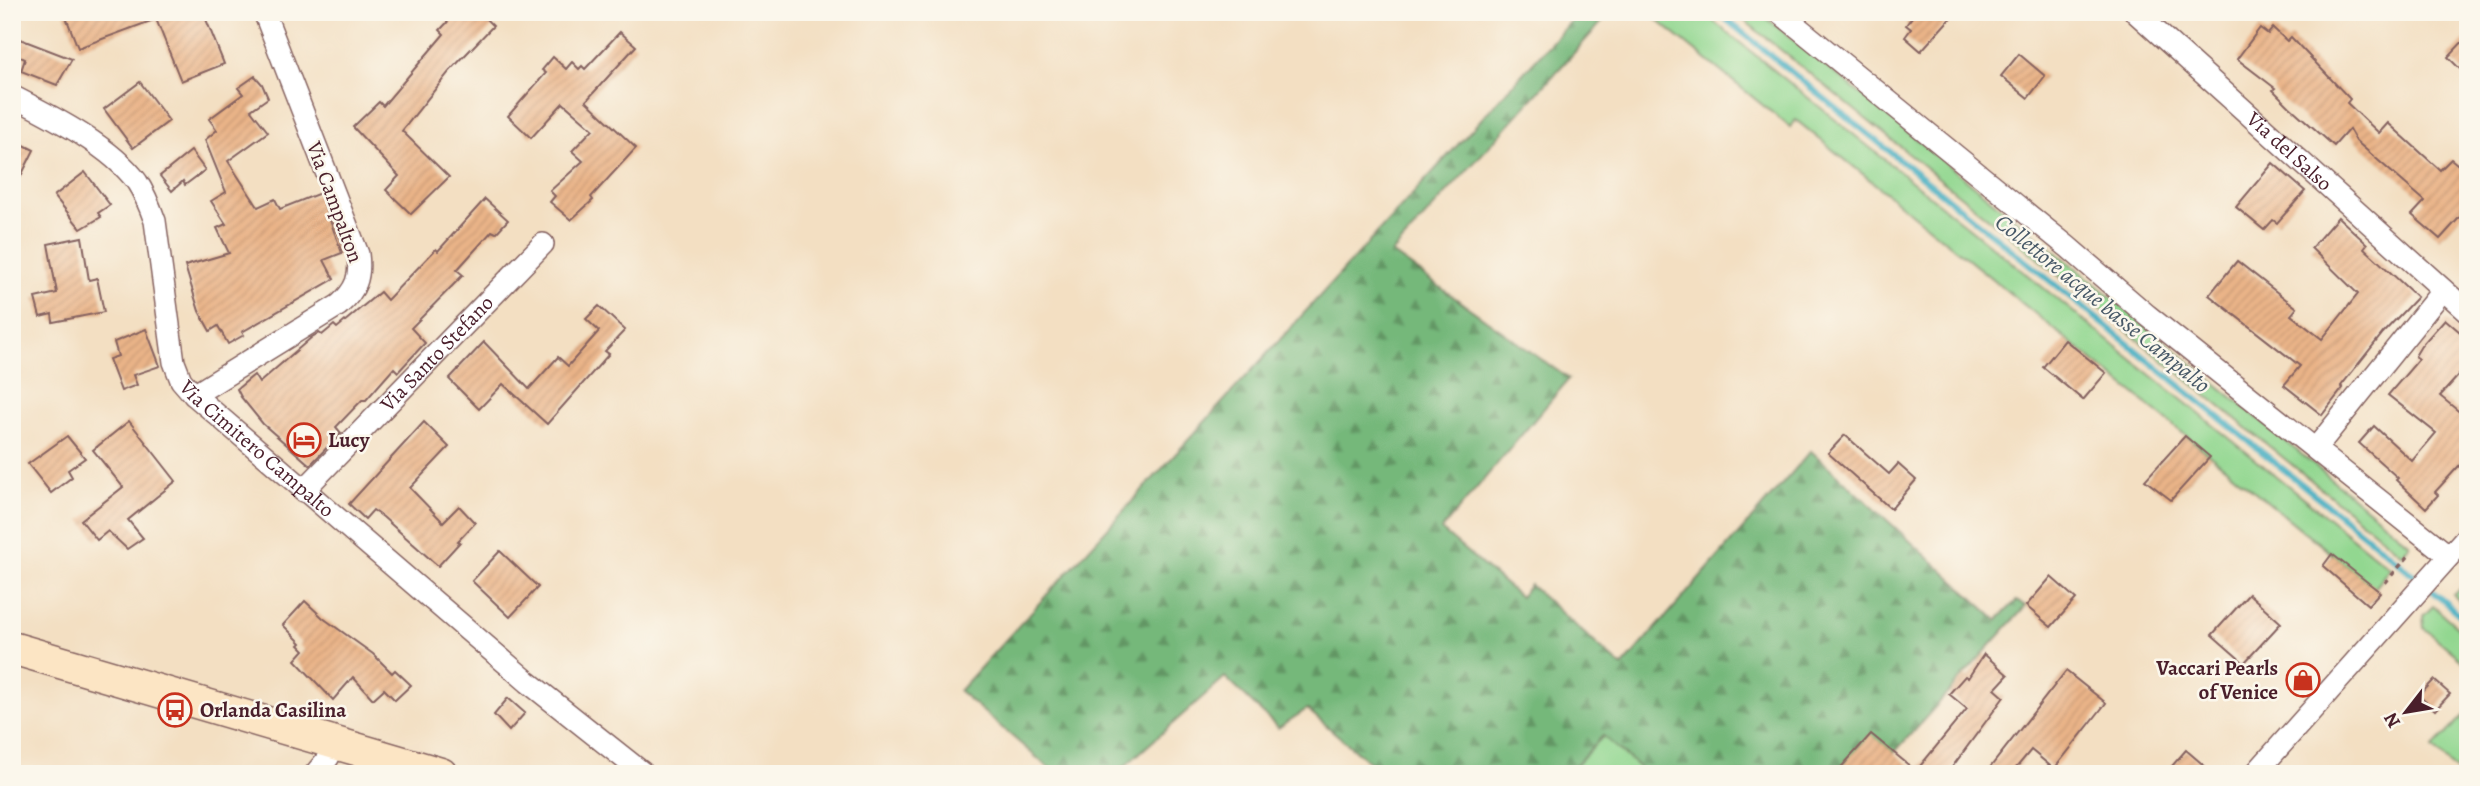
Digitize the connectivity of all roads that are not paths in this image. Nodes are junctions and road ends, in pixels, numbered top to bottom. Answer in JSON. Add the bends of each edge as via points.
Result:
{"nodes":[{"id":1,"x":264,"y":12,"type":"edge"},
{"id":2,"x":1779,"y":12,"type":"edge"},
{"id":3,"x":2135,"y":12,"type":"edge"},
{"id":4,"x":12,"y":96,"type":"edge"},
{"id":5,"x":542,"y":244,"type":"dead end"},
{"id":6,"x":2443,"y":290,"type":"junction"},
{"id":7,"x":2468,"y":312,"type":"edge"},
{"id":8,"x":194,"y":396,"type":"junction"},
{"id":9,"x":2316,"y":448,"type":"junction"},
{"id":10,"x":303,"y":491,"type":"junction"},
{"id":11,"x":2468,"y":540,"type":"edge"},
{"id":12,"x":2452,"y":561,"type":"edge"},
{"id":13,"x":12,"y":648,"type":"edge"},
{"id":14,"x":336,"y":743,"type":"junction"},
{"id":15,"x":606,"y":746,"type":"junction"},
{"id":16,"x":315,"y":774,"type":"edge"},
{"id":17,"x":441,"y":774,"type":"edge"},
{"id":18,"x":632,"y":774,"type":"edge"},
{"id":19,"x":644,"y":774,"type":"edge"},
{"id":20,"x":2255,"y":774,"type":"edge"}],
"edges":[{"from":1,"to":8,"type":"street","name":"Via Campalton","via":[[358,254],[360,270],[357,284],[339,305]]},
{"from":2,"to":9,"type":"street"},
{"from":3,"to":6,"type":"street","name":"Via del Salso"},
{"from":4,"to":8,"type":"street","name":"Via Cimitero Campalto","via":[[106,152],[147,200],[155,221],[174,362]]},
{"from":5,"to":10,"type":"street","name":"Via Santo Stefano"},
{"from":6,"to":7,"type":"street","name":"Via del Salso"},
{"from":6,"to":9,"type":"street"},
{"from":8,"to":10,"type":"street","name":"Via Cimitero Campalto"},
{"from":9,"to":12,"type":"street"},
{"from":10,"to":15,"type":"street","name":"Via Cimitero Campalto"},
{"from":11,"to":12,"type":"street"},
{"from":12,"to":20,"type":"street","via":[[2408,602]]},
{"from":13,"to":14,"type":"main road"},
{"from":14,"to":16,"type":"street"},
{"from":14,"to":17,"type":"main road"},
{"from":15,"to":18,"type":"street","name":"Via Cimitero Campalto"},
{"from":15,"to":19,"type":"street","name":"Via Cimitero Campalto"}]}
